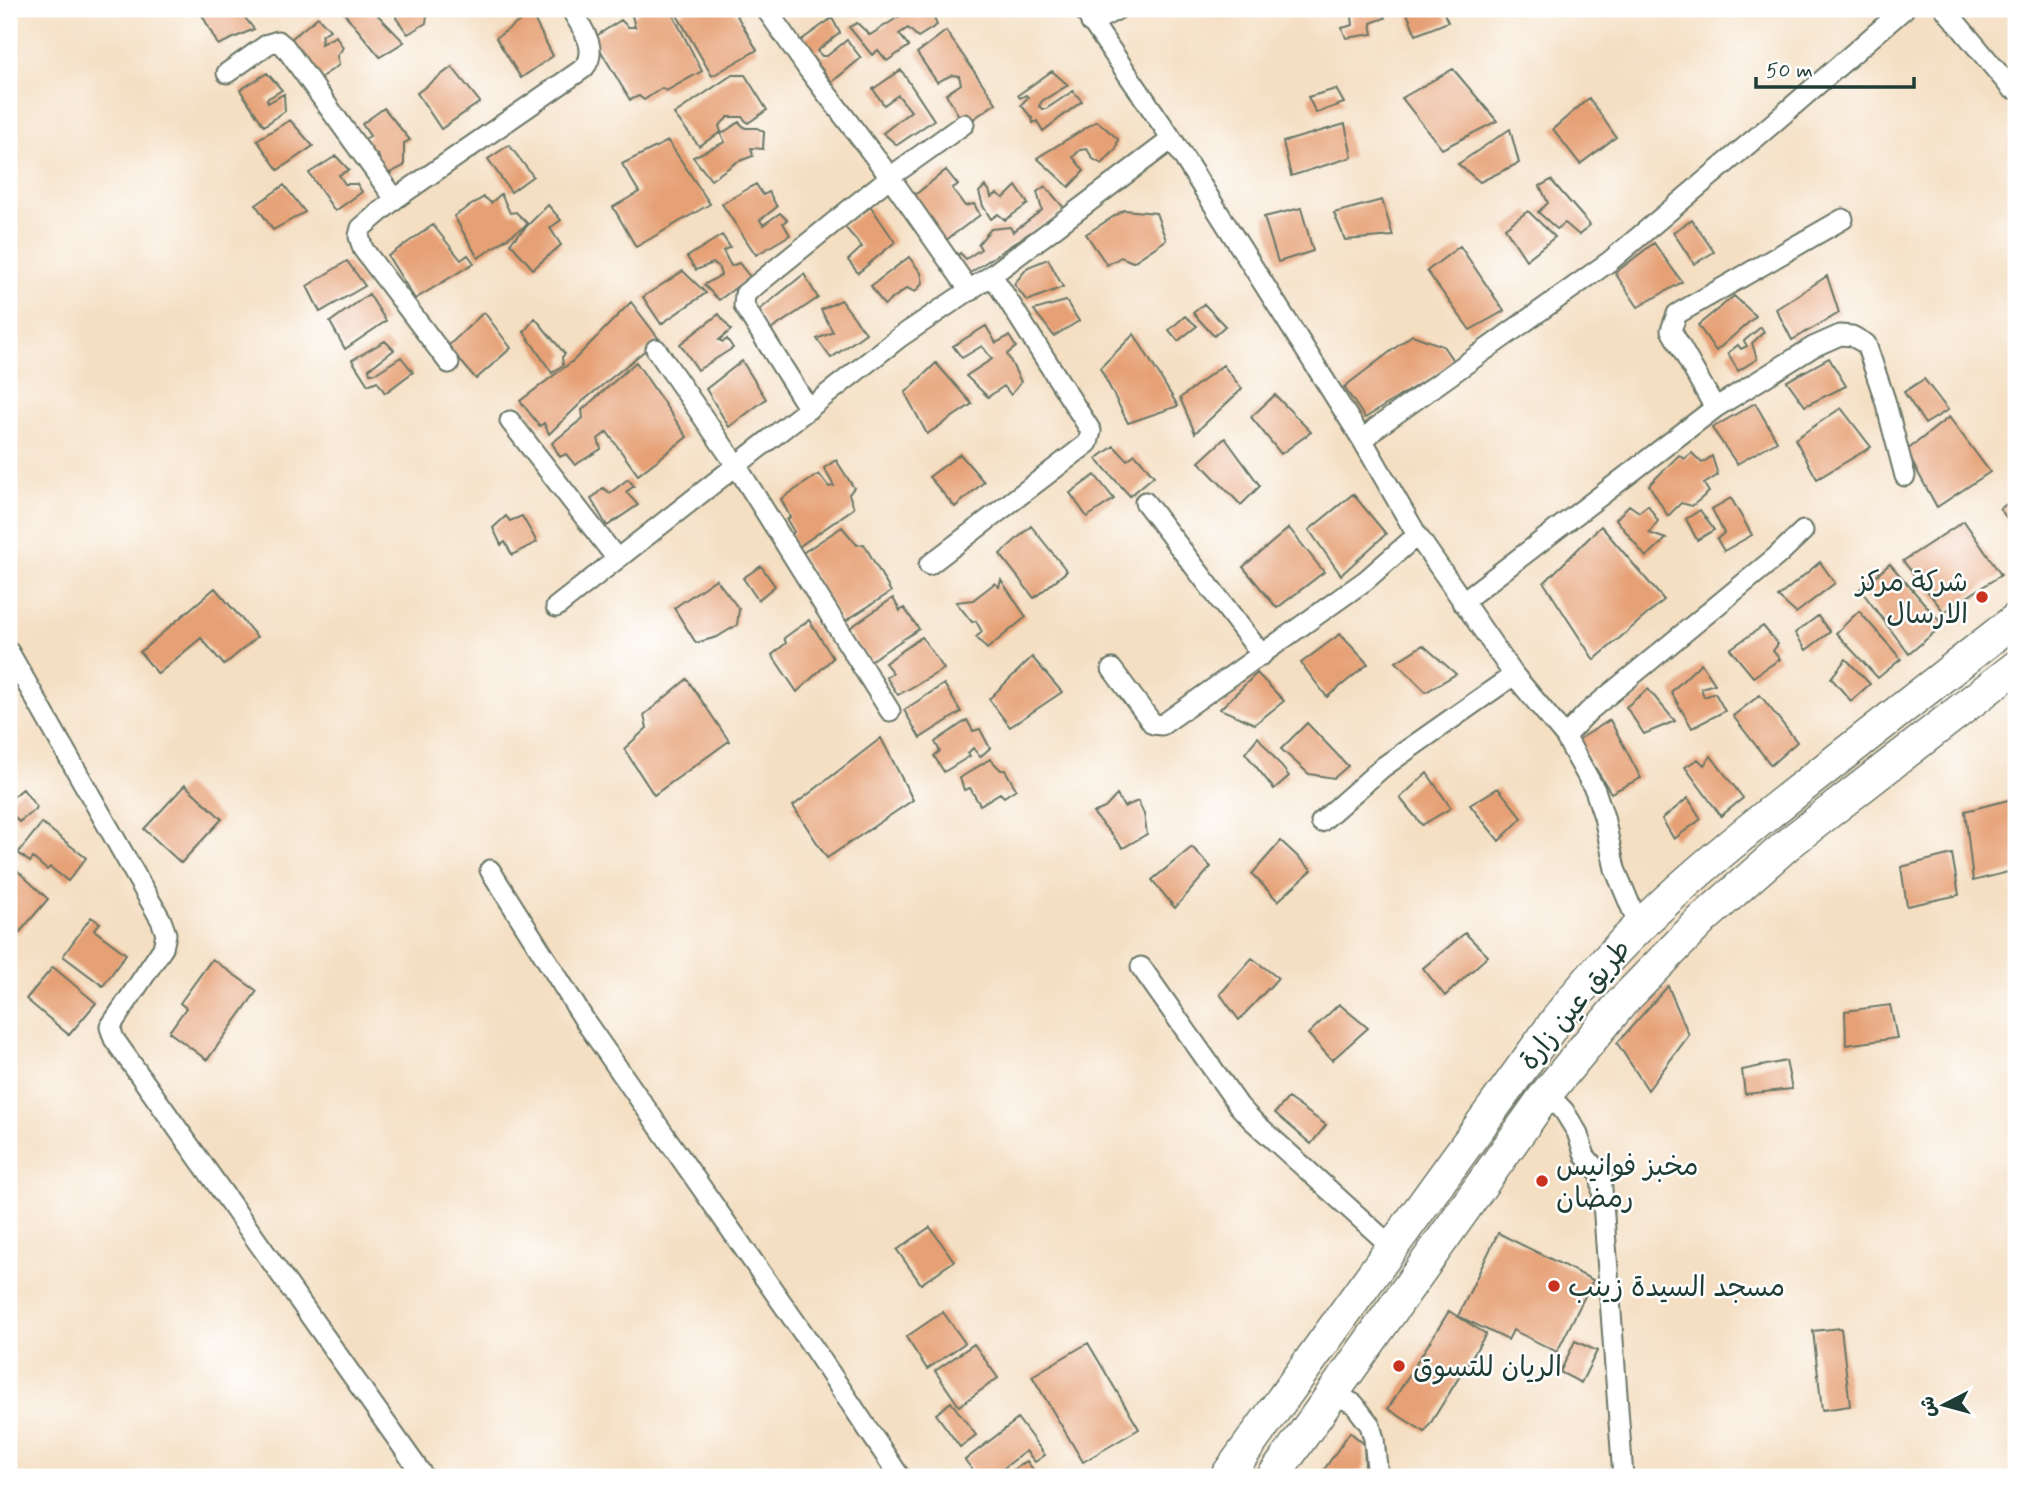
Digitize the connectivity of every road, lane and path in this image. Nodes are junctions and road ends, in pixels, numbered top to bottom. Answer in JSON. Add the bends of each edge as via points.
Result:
{"nodes":[{"id":1,"x":571,"y":9,"type":"edge"},
{"id":2,"x":766,"y":9,"type":"edge"},
{"id":3,"x":1118,"y":9,"type":"edge"},
{"id":4,"x":1904,"y":9,"type":"edge"},
{"id":5,"x":1945,"y":9,"type":"edge"},
{"id":6,"x":1087,"y":16,"type":"edge"},
{"id":7,"x":227,"y":73,"type":"dead end"},
{"id":8,"x":2011,"y":88,"type":"dead end"},
{"id":9,"x":964,"y":124,"type":"dead end"},
{"id":10,"x":1172,"y":139,"type":"junction"},
{"id":11,"x":890,"y":177,"type":"junction"},
{"id":12,"x":395,"y":198,"type":"junction"},
{"id":13,"x":1843,"y":219,"type":"dead end"},
{"id":14,"x":992,"y":275,"type":"junction"},
{"id":15,"x":970,"y":291,"type":"junction"},
{"id":16,"x":656,"y":349,"type":"dead end"},
{"id":17,"x":449,"y":363,"type":"dead end"},
{"id":18,"x":1715,"y":408,"type":"junction"},
{"id":19,"x":809,"y":409,"type":"junction"},
{"id":20,"x":510,"y":421,"type":"dead end"},
{"id":21,"x":1363,"y":441,"type":"junction"},
{"id":22,"x":736,"y":466,"type":"junction"},
{"id":23,"x":1905,"y":477,"type":"dead end"},
{"id":24,"x":1145,"y":502,"type":"dead end"},
{"id":25,"x":1803,"y":531,"type":"dead end"},
{"id":26,"x":1417,"y":535,"type":"junction"},
{"id":27,"x":617,"y":559,"type":"junction"},
{"id":28,"x":929,"y":565,"type":"dead end"},
{"id":29,"x":1462,"y":602,"type":"junction"},
{"id":30,"x":556,"y":607,"type":"dead end"},
{"id":31,"x":2016,"y":620,"type":"edge"},
{"id":32,"x":9,"y":652,"type":"edge"},
{"id":33,"x":1262,"y":655,"type":"junction"},
{"id":34,"x":2016,"y":667,"type":"edge"},
{"id":35,"x":1112,"y":669,"type":"dead end"},
{"id":36,"x":1514,"y":675,"type":"junction"},
{"id":37,"x":890,"y":711,"type":"dead end"},
{"id":38,"x":1565,"y":736,"type":"junction"},
{"id":39,"x":1321,"y":822,"type":"dead end"},
{"id":40,"x":490,"y":870,"type":"dead end"},
{"id":41,"x":1639,"y":926,"type":"junction"},
{"id":42,"x":1141,"y":967,"type":"dead end"},
{"id":43,"x":1547,"y":1093,"type":"junction"},
{"id":44,"x":1392,"y":1247,"type":"junction"},
{"id":45,"x":1336,"y":1390,"type":"junction"},
{"id":46,"x":424,"y":1477,"type":"edge"},
{"id":47,"x":900,"y":1477,"type":"edge"},
{"id":48,"x":1226,"y":1477,"type":"edge"},
{"id":49,"x":1273,"y":1477,"type":"edge"},
{"id":50,"x":1378,"y":1477,"type":"edge"},
{"id":51,"x":1623,"y":1477,"type":"edge"}],
"edges":[{"from":1,"to":12,"type":"street","via":[[592,51],[584,68]]},
{"from":2,"to":11,"type":"street"},
{"from":3,"to":6,"type":"street"},
{"from":4,"to":21,"type":"street","via":[[1610,261]]},
{"from":5,"to":8,"type":"street"},
{"from":6,"to":10,"type":"street"},
{"from":7,"to":12,"type":"street","via":[[278,41]]},
{"from":9,"to":11,"type":"street"},
{"from":10,"to":14,"type":"street"},
{"from":10,"to":21,"type":"street"},
{"from":11,"to":15,"type":"street"},
{"from":11,"to":19,"type":"street","via":[[743,299]]},
{"from":12,"to":17,"type":"street","via":[[362,228],[363,250]]},
{"from":13,"to":18,"type":"street","via":[[1677,314],[1671,330]]},
{"from":14,"to":15,"type":"street"},
{"from":14,"to":28,"type":"street","via":[[1091,431],[1091,438]]},
{"from":15,"to":19,"type":"street","via":[[900,337]]},
{"from":16,"to":22,"type":"street"},
{"from":18,"to":23,"type":"street","via":[[1813,347],[1840,335],[1853,336],[1866,344]]},
{"from":18,"to":29,"type":"street"},
{"from":19,"to":22,"type":"street"},
{"from":20,"to":27,"type":"street"},
{"from":21,"to":26,"type":"street"},
{"from":22,"to":27,"type":"street"},
{"from":22,"to":37,"type":"street"},
{"from":24,"to":33,"type":"street"},
{"from":25,"to":38,"type":"street"},
{"from":26,"to":29,"type":"street"},
{"from":26,"to":33,"type":"street","via":[[1366,580]]},
{"from":27,"to":30,"type":"street"},
{"from":29,"to":36,"type":"street"},
{"from":31,"to":41,"type":"main road","name":"طريق عين زارة","via":[[1776,807]]},
{"from":32,"to":46,"type":"street","via":[[166,934],[163,948],[110,1027],[114,1039]]},
{"from":33,"to":35,"type":"street","via":[[1157,726]]},
{"from":34,"to":43,"type":"main road","name":"طريق عين زارة","via":[[1788,844],[1703,919],[1622,1002]]},
{"from":36,"to":38,"type":"street"},
{"from":36,"to":39,"type":"street","via":[[1384,767]]},
{"from":38,"to":41,"type":"street","via":[[1595,790],[1615,869]]},
{"from":40,"to":47,"type":"street","via":[[587,1024]]},
{"from":41,"to":44,"type":"main road","name":"طريق عين زارة","via":[[1563,1011]]},
{"from":42,"to":44,"type":"street","via":[[1239,1106]]},
{"from":43,"to":45,"type":"main road","name":"طريق عين زارة"},
{"from":43,"to":51,"type":"street","via":[[1564,1111],[1585,1156],[1601,1175]]},
{"from":44,"to":48,"type":"main road","name":"طريق عين زارة"},
{"from":45,"to":49,"type":"main road","name":"طريق عين زارة"},
{"from":45,"to":50,"type":"street","via":[[1370,1425]]}]}
